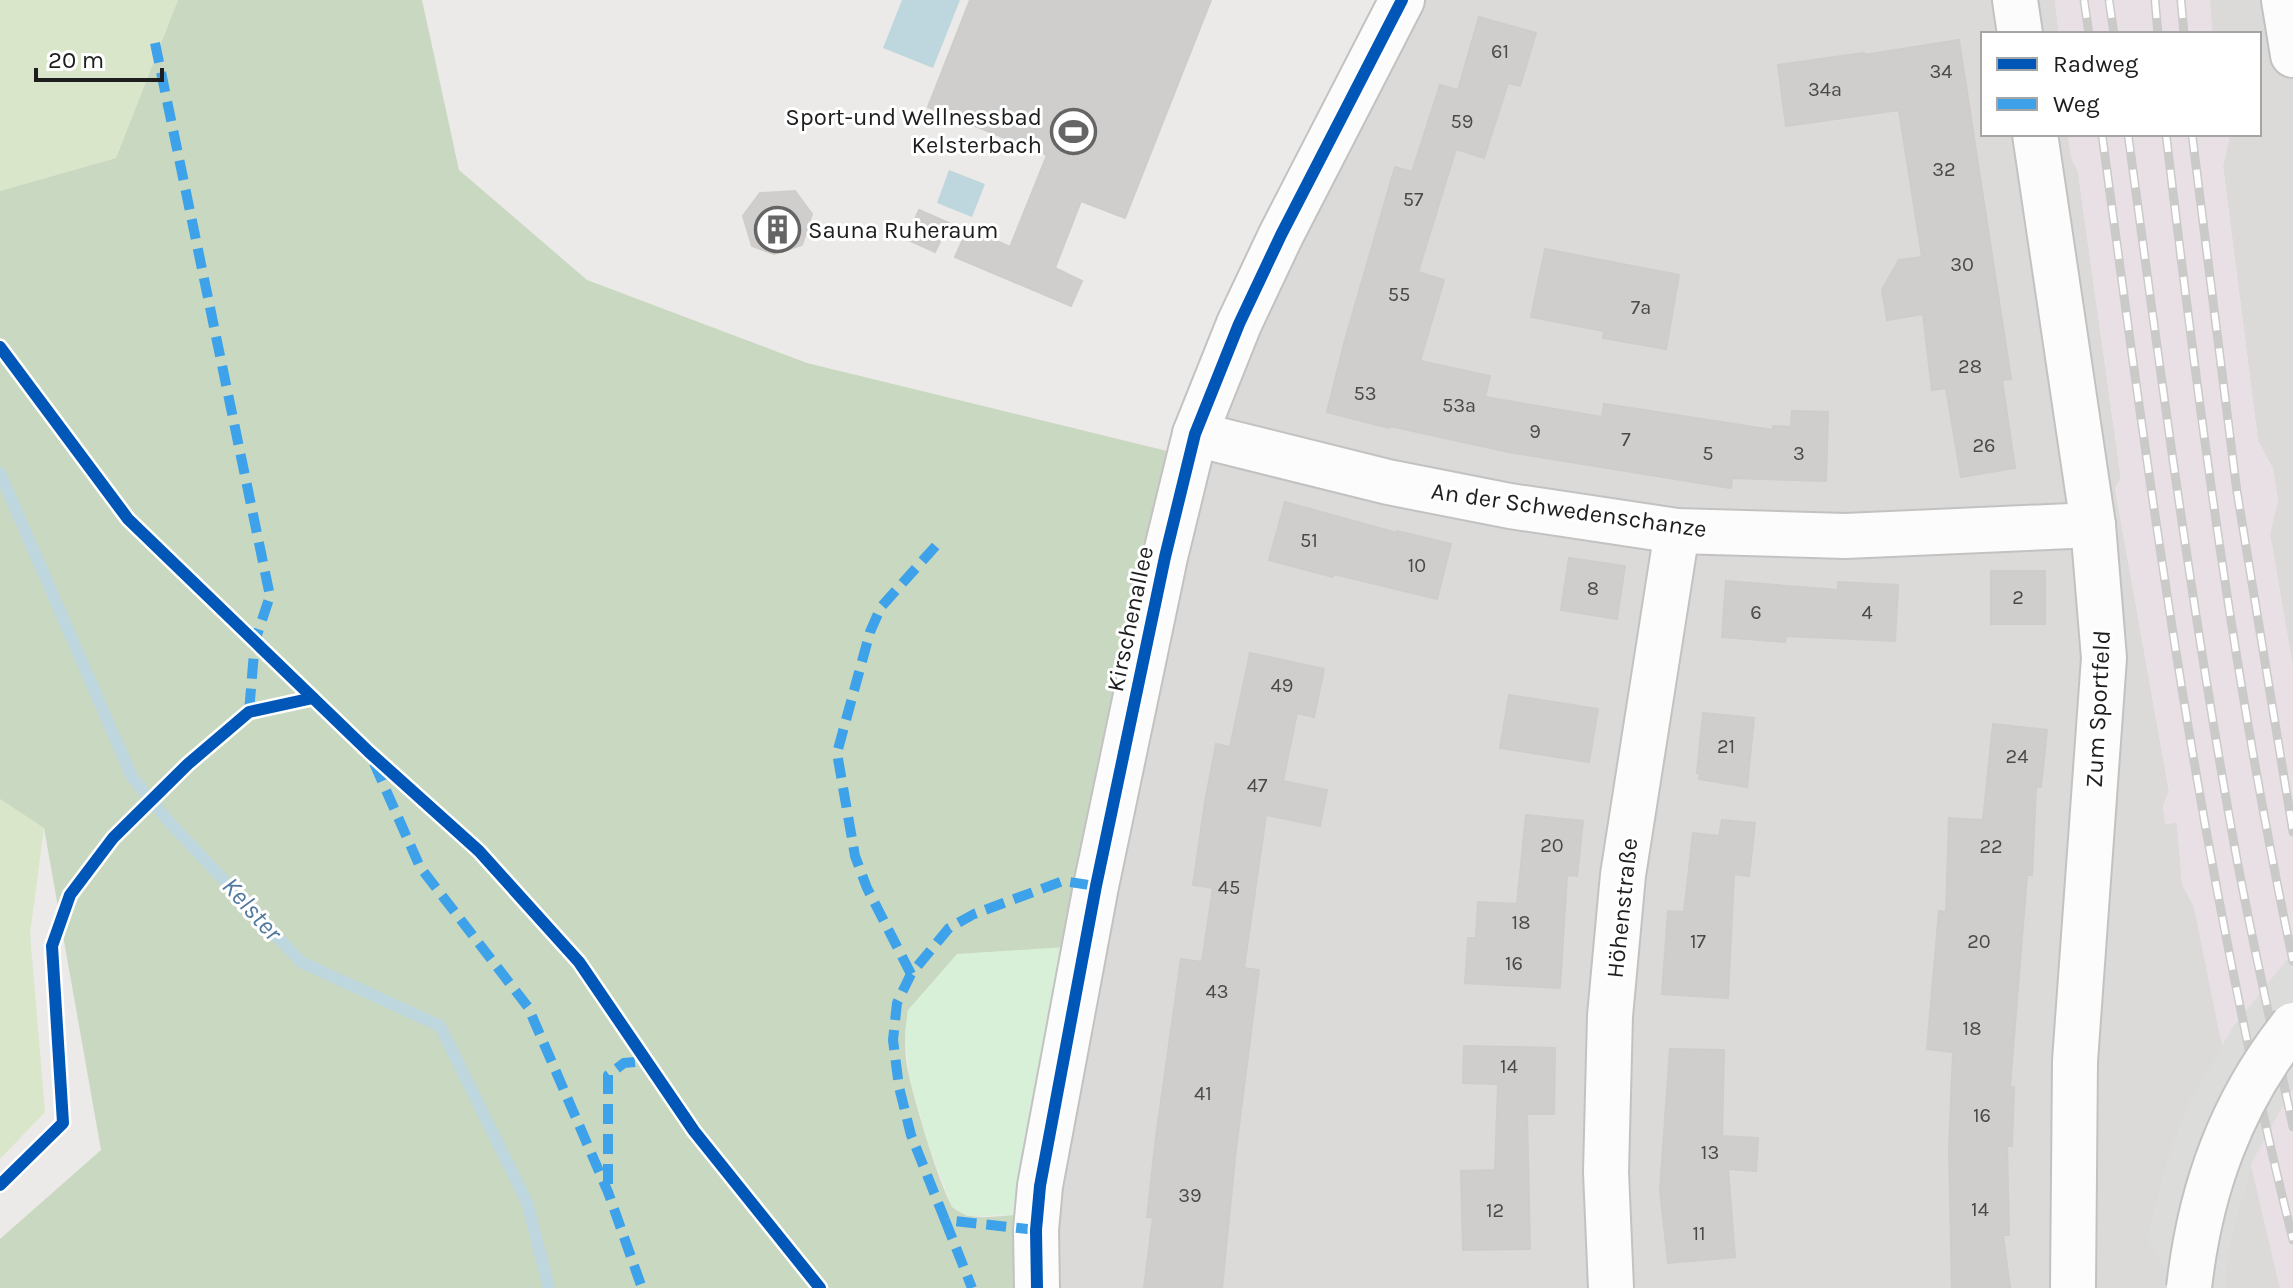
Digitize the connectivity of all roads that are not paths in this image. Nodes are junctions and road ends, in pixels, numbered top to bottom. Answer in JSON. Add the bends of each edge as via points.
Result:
{"nodes":[{"id":1,"x":1402,"y":0,"type":"edge"},
{"id":2,"x":2015,"y":0,"type":"edge"},
{"id":3,"x":2284,"y":0,"type":"edge"},
{"id":4,"x":2020,"y":32,"type":"edge"},
{"id":5,"x":2293,"y":55,"type":"edge"},
{"id":6,"x":2035,"y":136,"type":"edge"},
{"id":7,"x":1195,"y":434,"type":"junction"},
{"id":8,"x":2093,"y":525,"type":"junction"},
{"id":9,"x":1677,"y":531,"type":"junction"},
{"id":10,"x":2293,"y":1025,"type":"edge"},
{"id":11,"x":1037,"y":1288,"type":"edge"},
{"id":12,"x":1611,"y":1288,"type":"edge"},
{"id":13,"x":2073,"y":1288,"type":"edge"},
{"id":14,"x":2189,"y":1288,"type":"edge"}],
"edges":[{"from":1,"to":7,"type":"street","name":"Kirschenallee","via":[[1281,235]]},
{"from":2,"to":4,"type":"street"},
{"from":3,"to":5,"type":"street"},
{"from":6,"to":8,"type":"street","name":"Zum Sportfeld"},
{"from":7,"to":9,"type":"street","name":"An der Schwedenschanze","via":[[1388,482]]},
{"from":7,"to":11,"type":"street","name":"Kirschenallee","via":[[1099,871],[1040,1186]]},
{"from":8,"to":9,"type":"street","name":"An der Schwedenschanze","via":[[1845,536]]},
{"from":8,"to":13,"type":"street","name":"Zum Sportfeld","via":[[2104,658],[2075,1061]]},
{"from":9,"to":12,"type":"street","name":"Höhenstraße","via":[[1623,875],[1610,1016],[1606,1172]]},
{"from":10,"to":14,"type":"street","bridge":true,"via":[[2255,1078],[2229,1130],[2207,1187]]}]}
